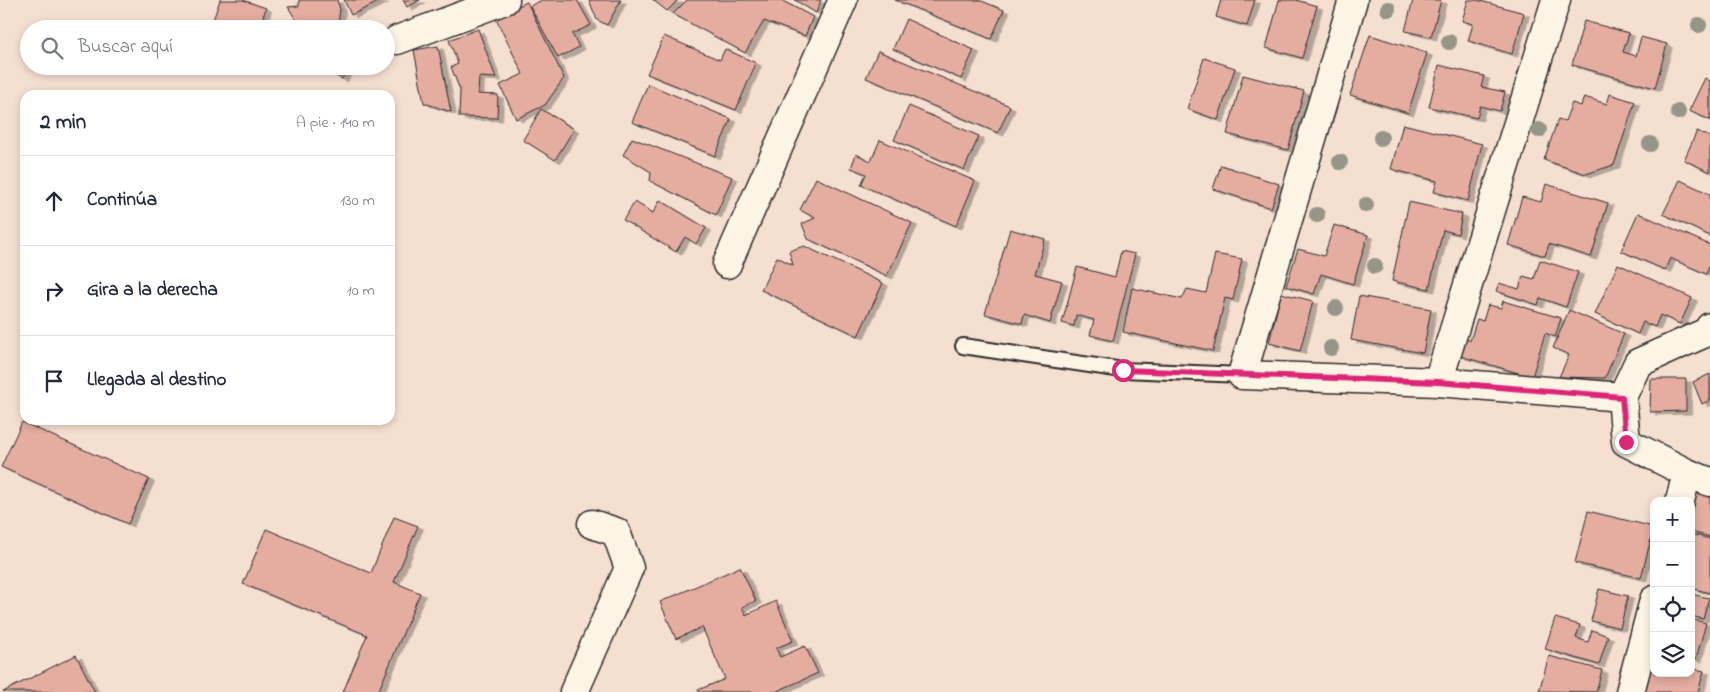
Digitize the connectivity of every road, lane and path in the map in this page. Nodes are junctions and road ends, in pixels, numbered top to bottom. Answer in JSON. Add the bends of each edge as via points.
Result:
{"nodes":[{"id":1,"x":505,"y":0,"type":"edge"},
{"id":2,"x":843,"y":0,"type":"edge"},
{"id":3,"x":1354,"y":0,"type":"edge"},
{"id":4,"x":1556,"y":0,"type":"edge"},
{"id":5,"x":397,"y":40,"type":"dead end"},
{"id":6,"x":727,"y":264,"type":"dead end"},
{"id":7,"x":1709,"y":330,"type":"edge"},
{"id":8,"x":963,"y":346,"type":"dead end"},
{"id":9,"x":1242,"y":375,"type":"junction"},
{"id":10,"x":1438,"y":382,"type":"junction"},
{"id":11,"x":1622,"y":397,"type":"junction"},
{"id":12,"x":1699,"y":477,"type":"edge"},
{"id":13,"x":1683,"y":497,"type":"edge"},
{"id":14,"x":592,"y":524,"type":"dead end"},
{"id":15,"x":1650,"y":615,"type":"edge"},
{"id":16,"x":574,"y":692,"type":"edge"},
{"id":17,"x":1630,"y":692,"type":"edge"}],
"edges":[{"from":1,"to":5,"type":"street"},
{"from":2,"to":6,"type":"street"},
{"from":3,"to":9,"type":"street"},
{"from":4,"to":10,"type":"street"},
{"from":7,"to":11,"type":"street","via":[[1638,363]]},
{"from":8,"to":9,"type":"lane","via":[[1123,370]]},
{"from":9,"to":10,"type":"street"},
{"from":10,"to":11,"type":"street"},
{"from":11,"to":12,"type":"street","via":[[1626,442]]},
{"from":12,"to":13,"type":"street"},
{"from":14,"to":16,"type":"street","via":[[616,532],[629,568]]},
{"from":15,"to":17,"type":"street"}]}
